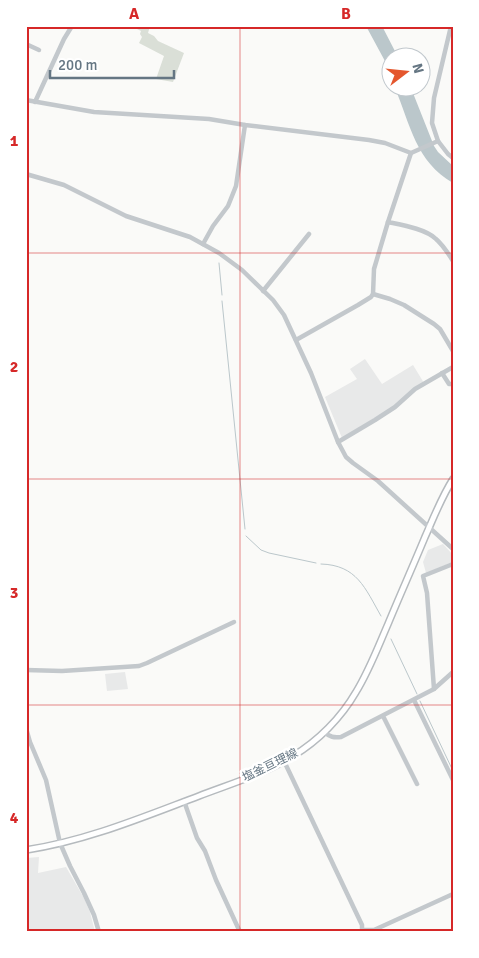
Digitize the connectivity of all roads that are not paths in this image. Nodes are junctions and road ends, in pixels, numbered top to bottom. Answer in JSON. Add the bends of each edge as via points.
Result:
{"nodes":[{"id":1,"x":72,"y":26,"type":"edge"},
{"id":2,"x":451,"y":26,"type":"edge"},
{"id":3,"x":26,"y":44,"type":"edge"},
{"id":4,"x":39,"y":50,"type":"dead end"},
{"id":5,"x":26,"y":100,"type":"edge"},
{"id":6,"x":35,"y":102,"type":"junction"},
{"id":7,"x":245,"y":125,"type":"junction"},
{"id":8,"x":438,"y":140,"type":"junction"},
{"id":9,"x":411,"y":153,"type":"junction"},
{"id":10,"x":453,"y":158,"type":"edge"},
{"id":11,"x":26,"y":174,"type":"edge"},
{"id":12,"x":388,"y":222,"type":"junction"},
{"id":13,"x":309,"y":234,"type":"dead end"},
{"id":14,"x":203,"y":244,"type":"junction"},
{"id":15,"x":453,"y":261,"type":"edge"},
{"id":16,"x":263,"y":291,"type":"junction"},
{"id":17,"x":372,"y":294,"type":"junction"},
{"id":18,"x":296,"y":340,"type":"junction"},
{"id":19,"x":453,"y":351,"type":"edge"},
{"id":20,"x":453,"y":367,"type":"edge"},
{"id":21,"x":442,"y":373,"type":"junction"},
{"id":22,"x":453,"y":384,"type":"edge"},
{"id":23,"x":338,"y":442,"type":"junction"},
{"id":24,"x":453,"y":479,"type":"edge"},
{"id":25,"x":429,"y":527,"type":"junction"},
{"id":26,"x":453,"y":549,"type":"edge"},
{"id":27,"x":453,"y":564,"type":"edge"},
{"id":28,"x":234,"y":622,"type":"dead end"},
{"id":29,"x":26,"y":670,"type":"edge"},
{"id":30,"x":453,"y":672,"type":"edge"},
{"id":31,"x":434,"y":689,"type":"junction"},
{"id":32,"x":414,"y":700,"type":"junction"},
{"id":33,"x":383,"y":716,"type":"junction"},
{"id":34,"x":26,"y":728,"type":"edge"},
{"id":35,"x":324,"y":732,"type":"junction"},
{"id":36,"x":284,"y":761,"type":"junction"},
{"id":37,"x":453,"y":780,"type":"edge"},
{"id":38,"x":417,"y":784,"type":"dead end"},
{"id":39,"x":184,"y":802,"type":"junction"},
{"id":40,"x":60,"y":843,"type":"junction"},
{"id":41,"x":26,"y":850,"type":"edge"},
{"id":42,"x":453,"y":894,"type":"edge"},
{"id":43,"x":362,"y":931,"type":"edge"},
{"id":44,"x":375,"y":931,"type":"edge"},
{"id":45,"x":99,"y":932,"type":"edge"},
{"id":46,"x":240,"y":932,"type":"edge"}],
"edges":[{"from":1,"to":6,"type":"street"},
{"from":2,"to":8,"type":"street","via":[[434,98],[432,122]]},
{"from":3,"to":4,"type":"street"},
{"from":5,"to":6,"type":"street"},
{"from":6,"to":7,"type":"street","via":[[94,112],[209,119]]},
{"from":7,"to":9,"type":"street","via":[[369,140]]},
{"from":7,"to":14,"type":"street","via":[[236,186],[228,206]]},
{"from":8,"to":9,"type":"street"},
{"from":8,"to":10,"type":"street"},
{"from":9,"to":12,"type":"street"},
{"from":11,"to":14,"type":"street","via":[[64,185],[126,216]]},
{"from":12,"to":15,"type":"street","via":[[427,233],[443,246]]},
{"from":12,"to":17,"type":"street","via":[[374,269]]},
{"from":13,"to":16,"type":"street"},
{"from":14,"to":16,"type":"street","via":[[233,262]]},
{"from":16,"to":18,"type":"street","via":[[280,308]]},
{"from":17,"to":18,"type":"street"},
{"from":17,"to":19,"type":"street","via":[[404,305],[434,324]]},
{"from":18,"to":23,"type":"street"},
{"from":20,"to":21,"type":"street"},
{"from":21,"to":22,"type":"street","via":[[448,384]]},
{"from":21,"to":23,"type":"street"},
{"from":23,"to":25,"type":"street","via":[[349,460],[378,481]]},
{"from":24,"to":25,"type":"main road","name":"塩釜亘理線"},
{"from":25,"to":26,"type":"street"},
{"from":25,"to":35,"type":"main road","name":"塩釜亘理線","via":[[361,683]]},
{"from":27,"to":31,"type":"street","via":[[424,576]]},
{"from":28,"to":29,"type":"street","via":[[140,666]]},
{"from":30,"to":31,"type":"street"},
{"from":31,"to":32,"type":"street"},
{"from":32,"to":33,"type":"street"},
{"from":32,"to":37,"type":"street"},
{"from":33,"to":35,"type":"street","via":[[341,737],[334,738]]},
{"from":33,"to":38,"type":"street"},
{"from":34,"to":40,"type":"street","via":[[46,780]]},
{"from":35,"to":36,"type":"main road","name":"塩釜亘理線"},
{"from":36,"to":39,"type":"main road","name":"塩釜亘理線"},
{"from":36,"to":43,"type":"street"},
{"from":39,"to":40,"type":"main road","name":"塩釜亘理線"},
{"from":39,"to":46,"type":"street"},
{"from":40,"to":41,"type":"main road","name":"塩釜亘理線"},
{"from":40,"to":45,"type":"street"},
{"from":42,"to":44,"type":"street"},
{"from":43,"to":44,"type":"street"}]}
